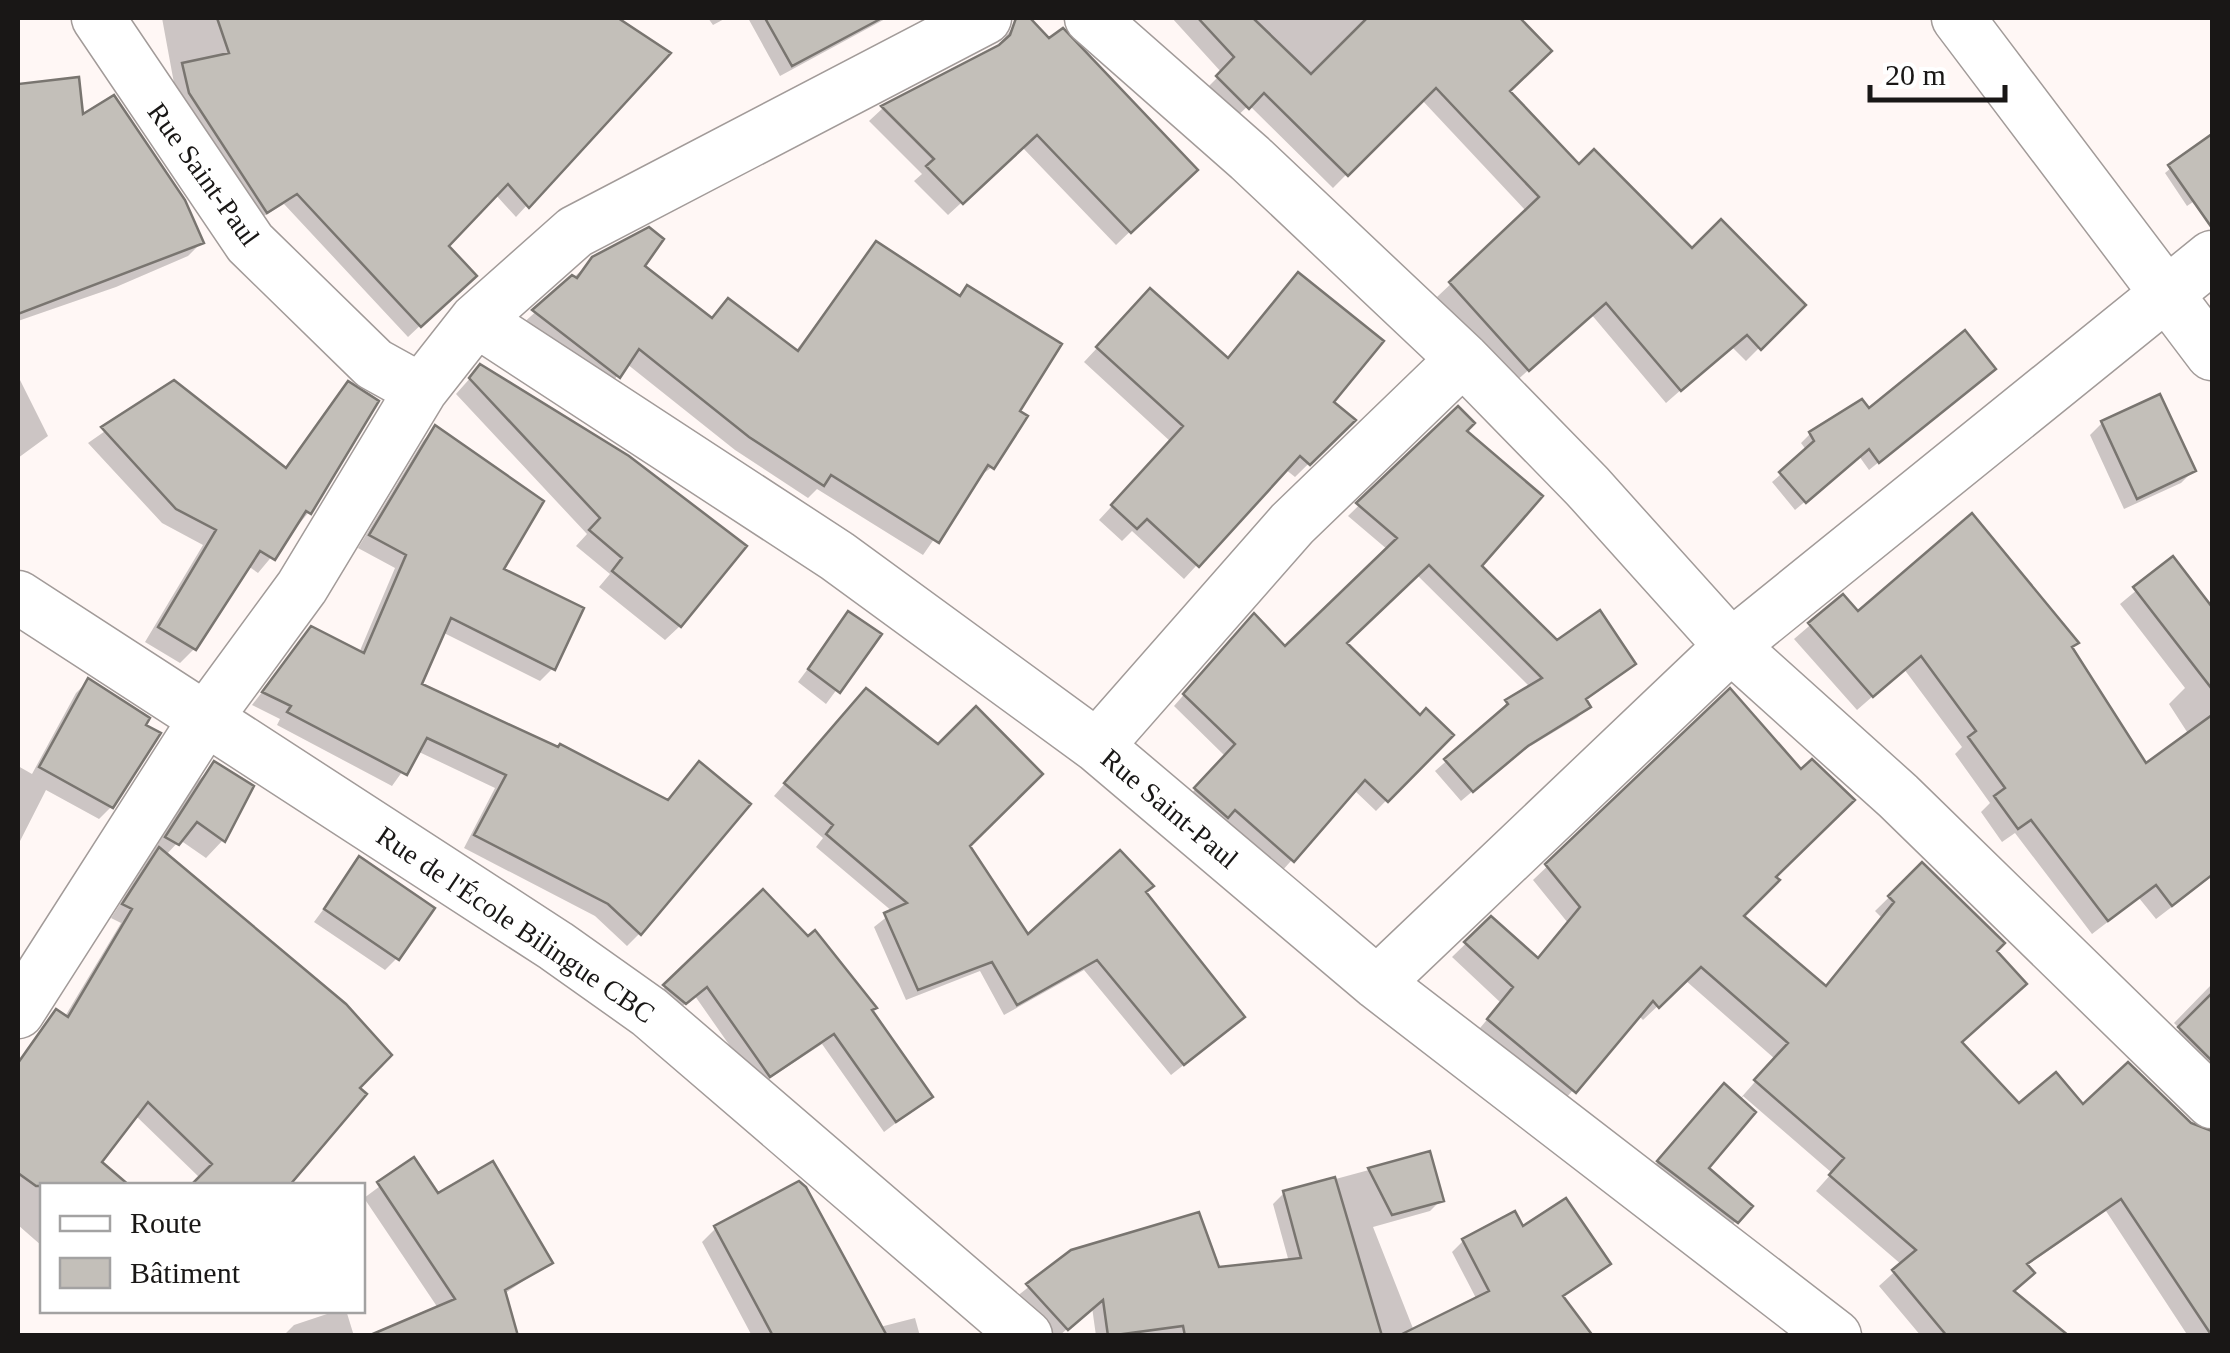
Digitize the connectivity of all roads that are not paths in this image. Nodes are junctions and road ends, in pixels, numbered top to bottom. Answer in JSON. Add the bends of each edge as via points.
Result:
{"nodes":[{"id":1,"x":98,"y":18,"type":"edge"},
{"id":2,"x":985,"y":18,"type":"edge"},
{"id":3,"x":1091,"y":18,"type":"edge"},
{"id":4,"x":1958,"y":18,"type":"edge"},
{"id":5,"x":2212,"y":257,"type":"edge"},
{"id":6,"x":2166,"y":296,"type":"junction"},
{"id":7,"x":476,"y":320,"type":"junction"},
{"id":8,"x":2212,"y":354,"type":"edge"},
{"id":9,"x":1463,"y":359,"type":"junction"},
{"id":10,"x":421,"y":390,"type":"junction"},
{"id":11,"x":18,"y":597,"type":"edge"},
{"id":12,"x":1731,"y":646,"type":"junction"},
{"id":13,"x":206,"y":718,"type":"junction"},
{"id":14,"x":1097,"y":746,"type":"junction"},
{"id":15,"x":1377,"y":983,"type":"junction"},
{"id":16,"x":18,"y":1012,"type":"edge"},
{"id":17,"x":2212,"y":1102,"type":"edge"},
{"id":18,"x":1026,"y":1336,"type":"edge"},
{"id":19,"x":1835,"y":1336,"type":"edge"}],
"edges":[{"from":1,"to":10,"type":"street","name":"Rue Saint-Paul","via":[[250,243],[374,364]]},
{"from":2,"to":7,"type":"street","via":[[574,232]]},
{"from":3,"to":9,"type":"street"},
{"from":4,"to":6,"type":"street"},
{"from":5,"to":6,"type":"street"},
{"from":6,"to":8,"type":"street"},
{"from":6,"to":12,"type":"street"},
{"from":7,"to":10,"type":"street"},
{"from":7,"to":14,"type":"street","name":"Rue Saint-Paul","via":[[837,556]]},
{"from":9,"to":12,"type":"street"},
{"from":9,"to":14,"type":"street","via":[[1292,524]]},
{"from":10,"to":13,"type":"street","via":[[302,587]]},
{"from":11,"to":13,"type":"street","name":"Rue de l'École Bilingue CBC"},
{"from":12,"to":15,"type":"street"},
{"from":12,"to":17,"type":"street","via":[[1898,796]]},
{"from":13,"to":16,"type":"street"},
{"from":13,"to":18,"type":"street","name":"Rue de l'École Bilingue CBC","via":[[649,1012]]},
{"from":14,"to":15,"type":"street","name":"Rue Saint-Paul"},
{"from":15,"to":19,"type":"street","name":"Rue Saint-Paul"}]}
